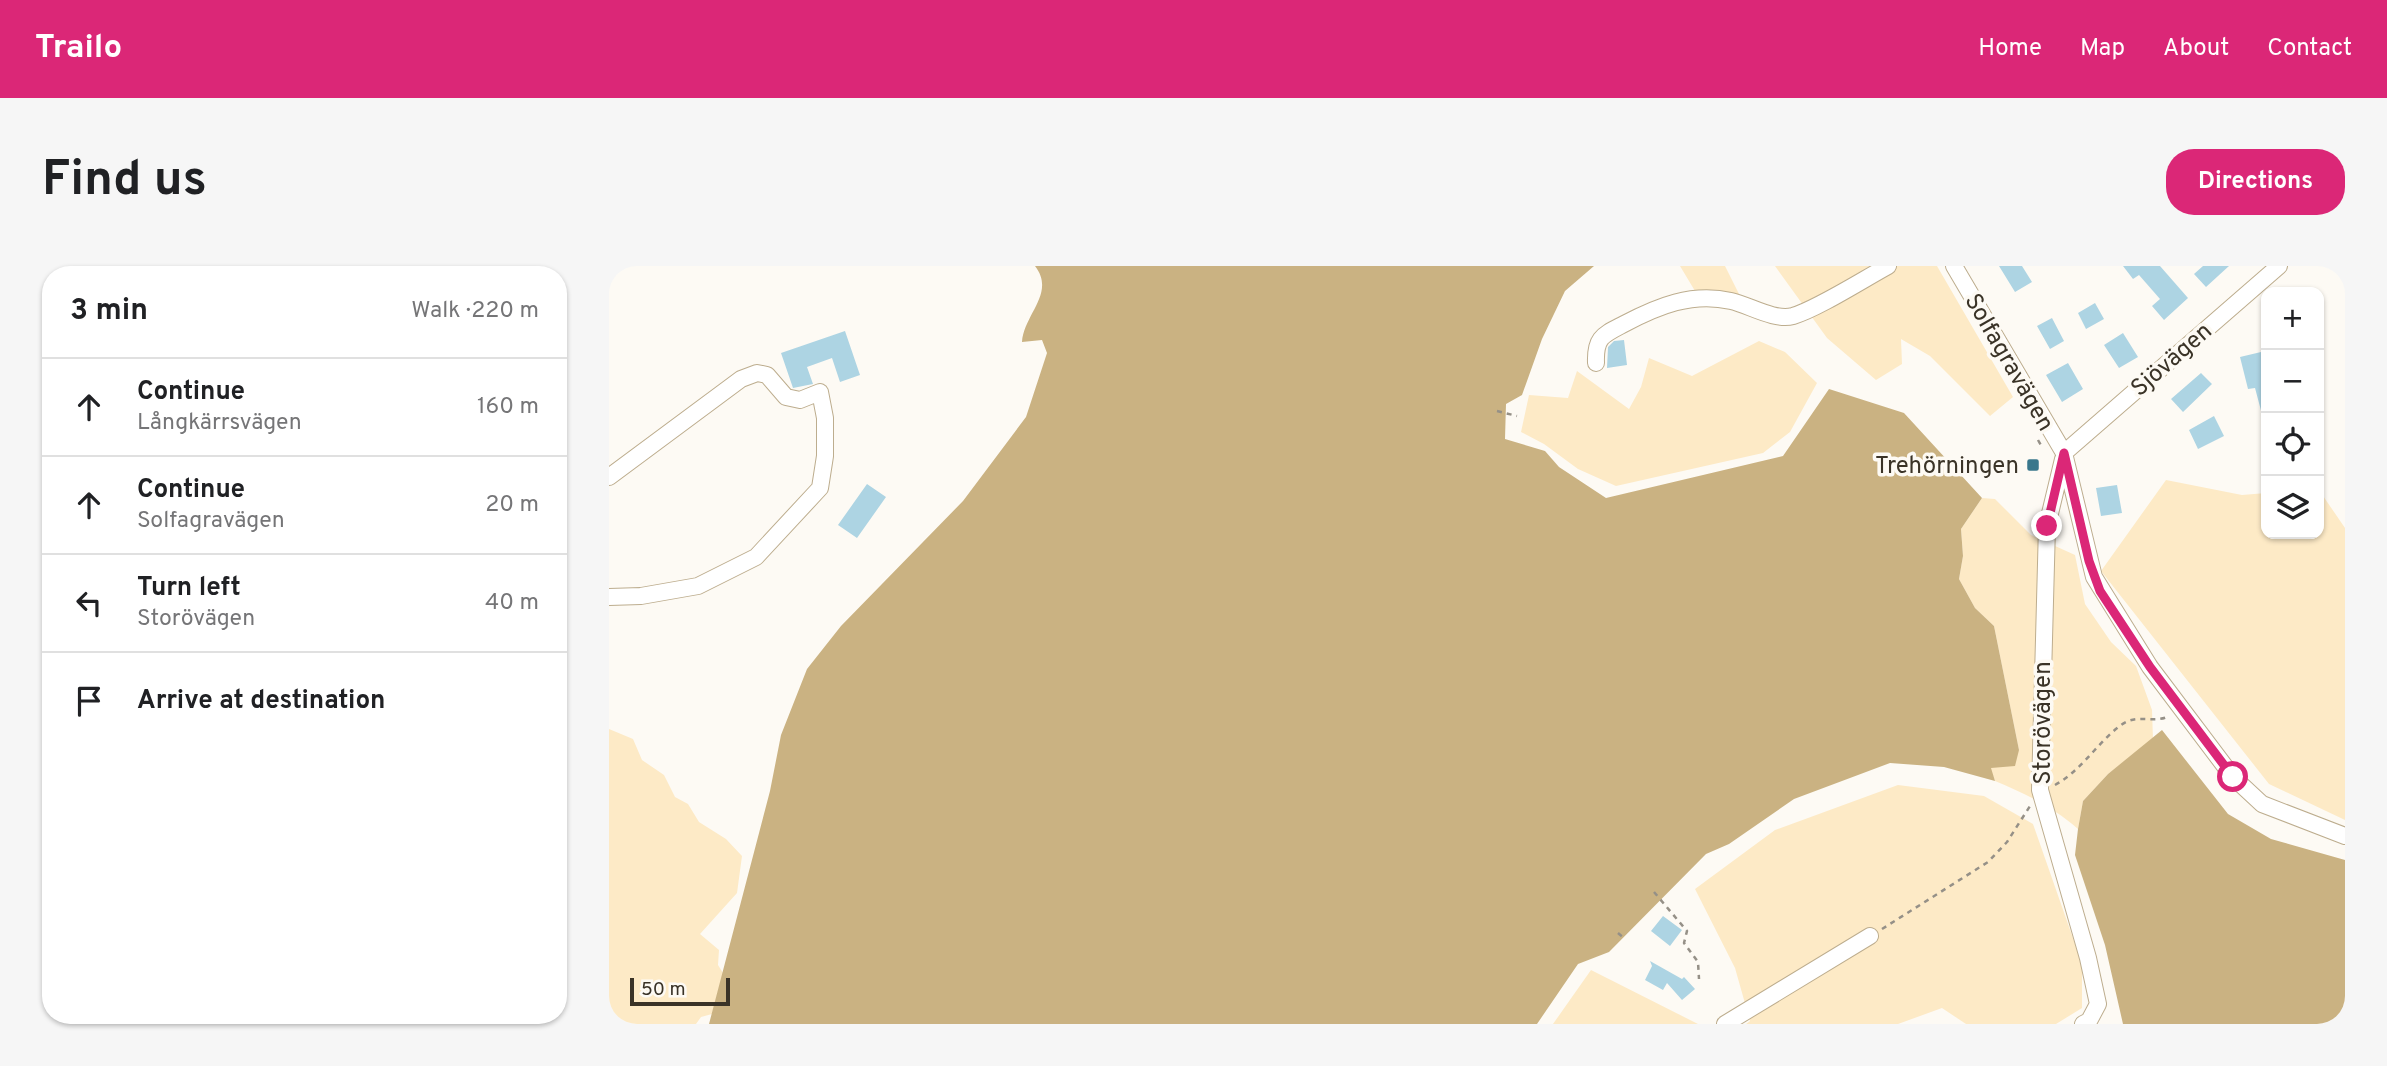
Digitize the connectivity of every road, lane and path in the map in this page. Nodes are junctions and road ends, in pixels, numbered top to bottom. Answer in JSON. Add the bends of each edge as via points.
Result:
{"nodes":[{"id":1,"x":1888,"y":266,"type":"edge"},
{"id":2,"x":1954,"y":266,"type":"edge"},
{"id":3,"x":2279,"y":266,"type":"edge"},
{"id":4,"x":1597,"y":363,"type":"dead end"},
{"id":5,"x":1497,"y":411,"type":"dead end"},
{"id":6,"x":1517,"y":415,"type":"dead end"},
{"id":7,"x":2064,"y":453,"type":"junction"},
{"id":8,"x":609,"y":477,"type":"edge"},
{"id":9,"x":609,"y":597,"type":"edge"},
{"id":10,"x":2181,"y":708,"type":"junction"},
{"id":11,"x":2040,"y":790,"type":"junction"},
{"id":12,"x":2345,"y":836,"type":"edge"},
{"id":13,"x":1654,"y":892,"type":"dead end"},
{"id":14,"x":1618,"y":933,"type":"dead end"},
{"id":15,"x":1870,"y":936,"type":"joint"},
{"id":16,"x":1625,"y":939,"type":"dead end"},
{"id":17,"x":1699,"y":979,"type":"dead end"},
{"id":18,"x":1727,"y":1023,"type":"edge"},
{"id":19,"x":2083,"y":1024,"type":"edge"}],
"edges":[{"from":1,"to":4,"type":"street","via":[[1791,316],[1732,301],[1678,300],[1604,335],[1595,347]]},
{"from":2,"to":7,"type":"street","name":"Solfagravägen"},
{"from":3,"to":7,"type":"street","name":"Sjövägen"},
{"from":5,"to":6,"type":"path"},
{"from":7,"to":10,"type":"street","name":"Solfagravägen","via":[[2100,591]]},
{"from":7,"to":11,"type":"street","name":"Storövägen","via":[[2047,526]]},
{"from":8,"to":9,"type":"street","via":[[741,379],[767,374],[786,397],[800,400],[820,393],[825,430],[820,488],[756,557],[698,586]]},
{"from":10,"to":11,"type":"path","via":[[2163,719],[2136,718],[2122,724],[2065,779]]},
{"from":10,"to":12,"type":"street","name":"Solfagravägen","via":[[2233,777],[2262,804]]},
{"from":11,"to":15,"type":"path","via":[[1989,862]]},
{"from":11,"to":19,"type":"street","name":"Storövägen","via":[[2098,1004]]},
{"from":13,"to":17,"type":"path","via":[[1687,931],[1684,943],[1697,962]]},
{"from":14,"to":16,"type":"path"},
{"from":15,"to":18,"type":"street"}]}
